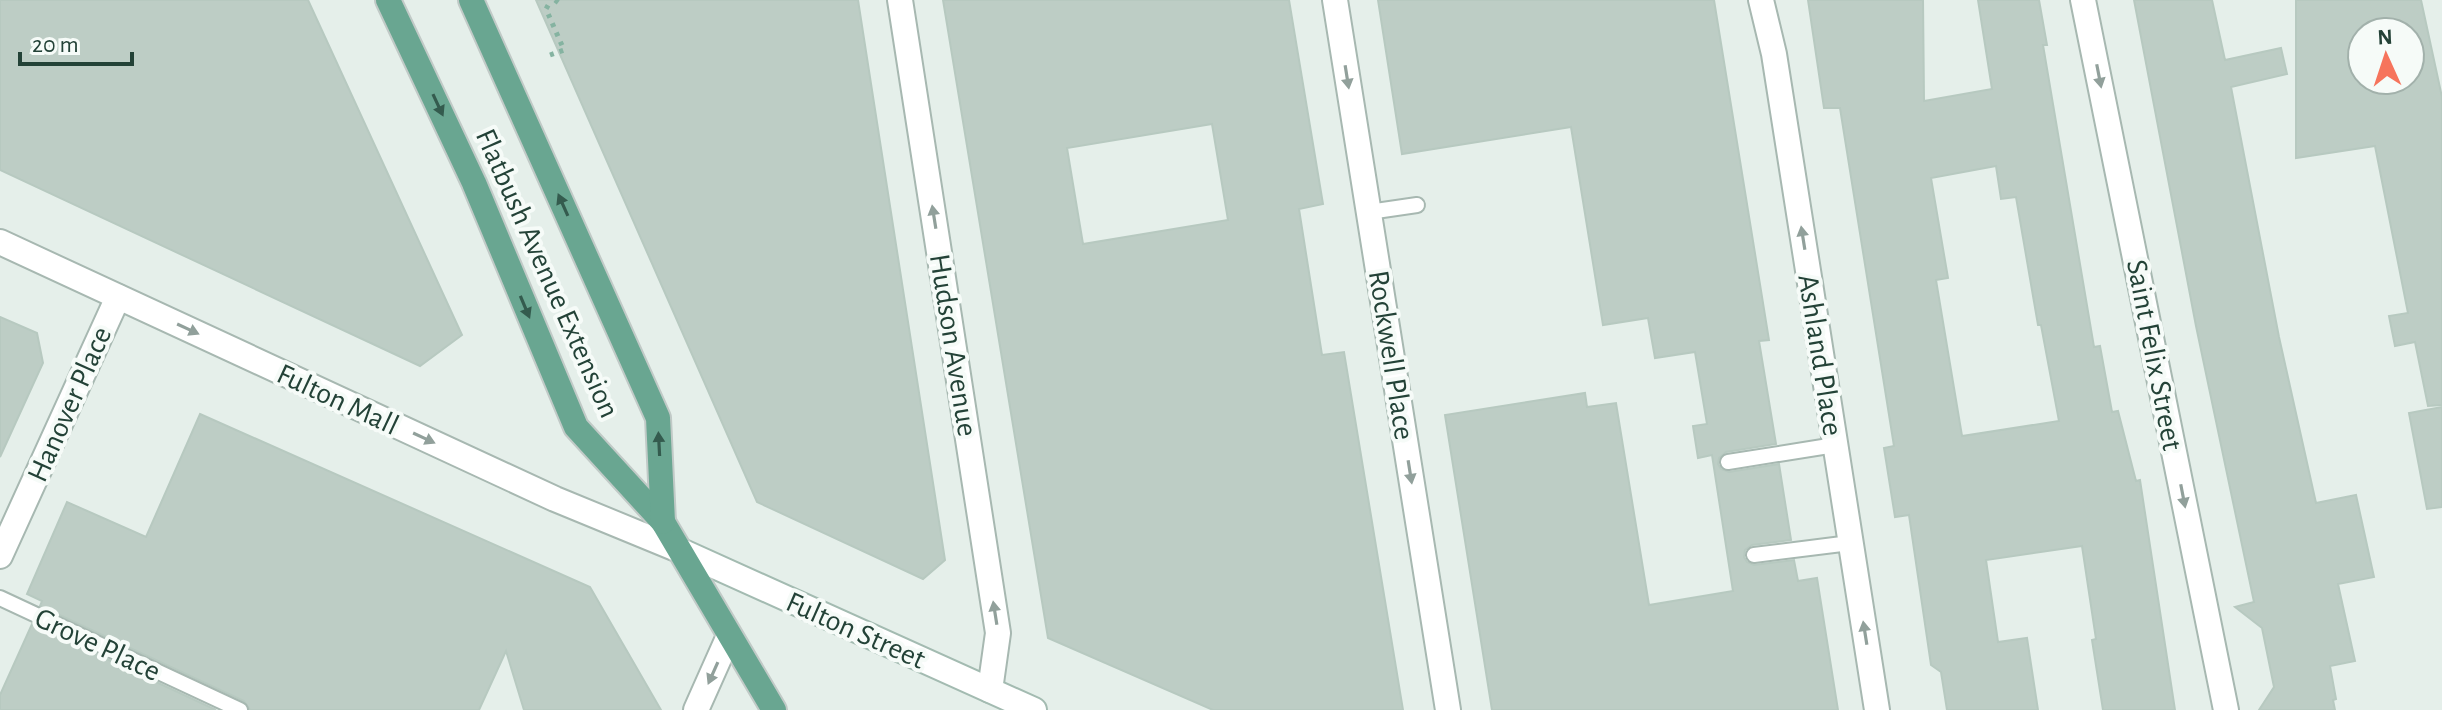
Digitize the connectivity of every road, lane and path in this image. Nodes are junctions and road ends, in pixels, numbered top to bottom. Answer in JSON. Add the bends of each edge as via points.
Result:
{"nodes":[{"id":1,"x":388,"y":0,"type":"edge"},
{"id":2,"x":471,"y":0,"type":"edge"},
{"id":3,"x":900,"y":0,"type":"edge"},
{"id":4,"x":1335,"y":0,"type":"edge"},
{"id":5,"x":1761,"y":0,"type":"edge"},
{"id":6,"x":2083,"y":0,"type":"edge"},
{"id":7,"x":555,"y":1,"type":"edge"},
{"id":8,"x":550,"y":55,"type":"dead end"},
{"id":9,"x":1417,"y":205,"type":"dead end"},
{"id":10,"x":1369,"y":212,"type":"junction"},
{"id":11,"x":0,"y":242,"type":"edge"},
{"id":12,"x":118,"y":297,"type":"junction"},
{"id":13,"x":1835,"y":445,"type":"junction"},
{"id":14,"x":1728,"y":462,"type":"dead end"},
{"id":15,"x":663,"y":522,"type":"junction"},
{"id":16,"x":1850,"y":543,"type":"junction"},
{"id":17,"x":679,"y":550,"type":"junction"},
{"id":18,"x":1754,"y":555,"type":"dead end"},
{"id":19,"x":0,"y":556,"type":"edge"},
{"id":20,"x":0,"y":598,"type":"edge"},
{"id":21,"x":729,"y":636,"type":"junction"},
{"id":22,"x":990,"y":690,"type":"junction"},
{"id":23,"x":240,"y":710,"type":"edge"},
{"id":24,"x":696,"y":710,"type":"edge"},
{"id":25,"x":774,"y":710,"type":"edge"},
{"id":26,"x":1034,"y":710,"type":"edge"},
{"id":27,"x":1448,"y":710,"type":"edge"},
{"id":28,"x":1877,"y":710,"type":"edge"},
{"id":29,"x":2226,"y":710,"type":"edge"}],
"edges":[{"from":1,"to":15,"type":"main road","name":"Flatbush Avenue Extension","one_way":true,"via":[[474,183],[576,427]]},
{"from":15,"to":2,"type":"main road","name":"Flatbush Avenue Extension","one_way":true,"via":[[658,418]]},
{"from":22,"to":3,"type":"street","name":"Hudson Avenue","one_way":true,"via":[[998,633]]},
{"from":4,"to":10,"type":"street","name":"Rockwell Place","one_way":true},
{"from":13,"to":5,"type":"street","name":"Ashland Place","one_way":true},
{"from":6,"to":29,"type":"street","name":"Saint Felix Street","one_way":true},
{"from":7,"to":8,"type":"path","via":[[546,9],[564,50]]},
{"from":9,"to":10,"type":"lane"},
{"from":10,"to":27,"type":"street","name":"Rockwell Place","one_way":true},
{"from":11,"to":12,"type":"street","name":"Fulton Mall"},
{"from":12,"to":17,"type":"street","name":"Fulton Mall","one_way":true,"via":[[555,499]]},
{"from":12,"to":19,"type":"street","name":"Hanover Place"},
{"from":13,"to":14,"type":"lane"},
{"from":13,"to":16,"type":"street","name":"Ashland Place"},
{"from":15,"to":17,"type":"main road"},
{"from":16,"to":18,"type":"lane"},
{"from":28,"to":16,"type":"street","name":"Ashland Place","one_way":true},
{"from":17,"to":21,"type":"main road"},
{"from":17,"to":22,"type":"street","name":"Fulton Street"},
{"from":20,"to":23,"type":"lane","name":"Grove Place"},
{"from":21,"to":24,"type":"street","one_way":true},
{"from":21,"to":25,"type":"main road"},
{"from":22,"to":26,"type":"street","name":"Fulton Street"}]}
